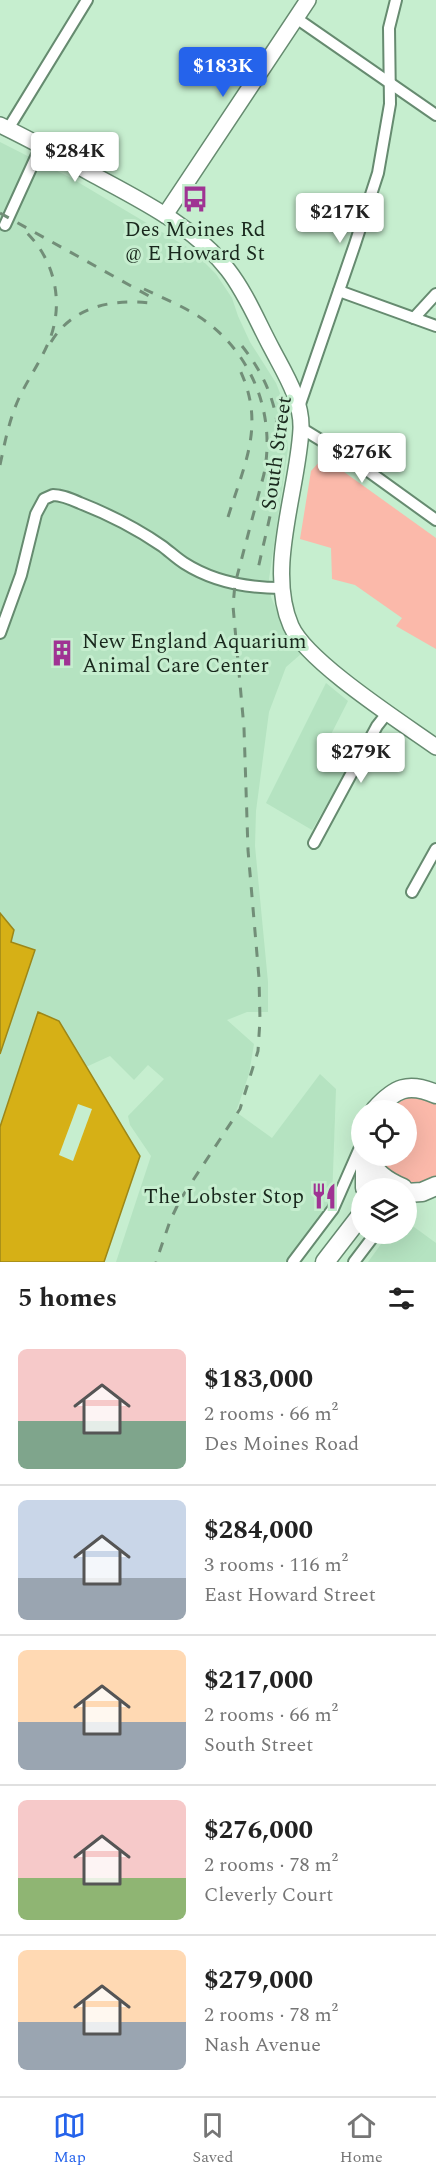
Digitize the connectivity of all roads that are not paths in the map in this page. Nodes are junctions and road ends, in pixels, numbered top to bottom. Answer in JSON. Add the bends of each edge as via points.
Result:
{"nodes":[{"id":1,"x":87,"y":0,"type":"edge"},
{"id":2,"x":308,"y":0,"type":"edge"},
{"id":3,"x":396,"y":0,"type":"edge"},
{"id":4,"x":296,"y":18,"type":"junction"},
{"id":5,"x":390,"y":84,"type":"junction"},
{"id":6,"x":436,"y":115,"type":"edge"},
{"id":7,"x":4,"y":127,"type":"edge"},
{"id":8,"x":41,"y":146,"type":"junction"},
{"id":9,"x":165,"y":215,"type":"junction"},
{"id":10,"x":5,"y":225,"type":"dead end"},
{"id":11,"x":339,"y":291,"type":"junction"},
{"id":12,"x":436,"y":294,"type":"edge"},
{"id":13,"x":414,"y":318,"type":"junction"},
{"id":14,"x":436,"y":326,"type":"edge"},
{"id":15,"x":299,"y":407,"type":"junction"},
{"id":16,"x":301,"y":428,"type":"junction"},
{"id":17,"x":436,"y":520,"type":"edge"},
{"id":18,"x":281,"y":588,"type":"junction"},
{"id":19,"x":0,"y":633,"type":"edge"},
{"id":20,"x":388,"y":712,"type":"junction"},
{"id":21,"x":436,"y":747,"type":"edge"},
{"id":22,"x":314,"y":843,"type":"dead end"},
{"id":23,"x":436,"y":849,"type":"edge"},
{"id":24,"x":412,"y":892,"type":"dead end"},
{"id":25,"x":436,"y":1081,"type":"edge"},
{"id":26,"x":416,"y":1086,"type":"junction"},
{"id":27,"x":436,"y":1094,"type":"edge"},
{"id":28,"x":385,"y":1100,"type":"edge"},
{"id":29,"x":352,"y":1166,"type":"edge"},
{"id":30,"x":371,"y":1166,"type":"edge"},
{"id":31,"x":384,"y":1178,"type":"edge"},
{"id":32,"x":351,"y":1226,"type":"edge"},
{"id":33,"x":367,"y":1244,"type":"edge"},
{"id":34,"x":293,"y":1262,"type":"edge"},
{"id":35,"x":325,"y":1262,"type":"edge"},
{"id":36,"x":354,"y":1262,"type":"edge"}],
"edges":[{"from":1,"to":7,"type":"street"},
{"from":2,"to":4,"type":"main road"},
{"from":3,"to":5,"type":"street","name":"South Street","via":[[389,28]]},
{"from":4,"to":5,"type":"street"},
{"from":4,"to":9,"type":"main road"},
{"from":5,"to":6,"type":"street"},
{"from":5,"to":11,"type":"street","name":"South Street","via":[[378,172]]},
{"from":7,"to":8,"type":"main road"},
{"from":8,"to":9,"type":"main road"},
{"from":8,"to":10,"type":"street"},
{"from":9,"to":15,"type":"main road","via":[[207,247],[228,270],[249,304]]},
{"from":11,"to":13,"type":"street"},
{"from":11,"to":15,"type":"street","name":"South Street"},
{"from":12,"to":13,"type":"street"},
{"from":13,"to":14,"type":"street"},
{"from":15,"to":16,"type":"main road","name":"South Street"},
{"from":16,"to":17,"type":"street"},
{"from":16,"to":18,"type":"main road","name":"South Street","via":[[282,552]]},
{"from":18,"to":19,"type":"street","via":[[235,584],[208,574],[182,562],[115,518],[53,495],[44,499],[36,514],[21,575]]},
{"from":18,"to":20,"type":"main road","name":"South Street","via":[[284,608],[298,638]]},
{"from":20,"to":21,"type":"main road","name":"South Street"},
{"from":20,"to":22,"type":"street"},
{"from":23,"to":24,"type":"street"},
{"from":25,"to":26,"type":"main road"},
{"from":26,"to":27,"type":"main road"},
{"from":26,"to":28,"type":"main road"},
{"from":29,"to":34,"type":"street","via":[[333,1209]]},
{"from":30,"to":31,"type":"main road"},
{"from":32,"to":35,"type":"main road"},
{"from":33,"to":36,"type":"street"}]}
